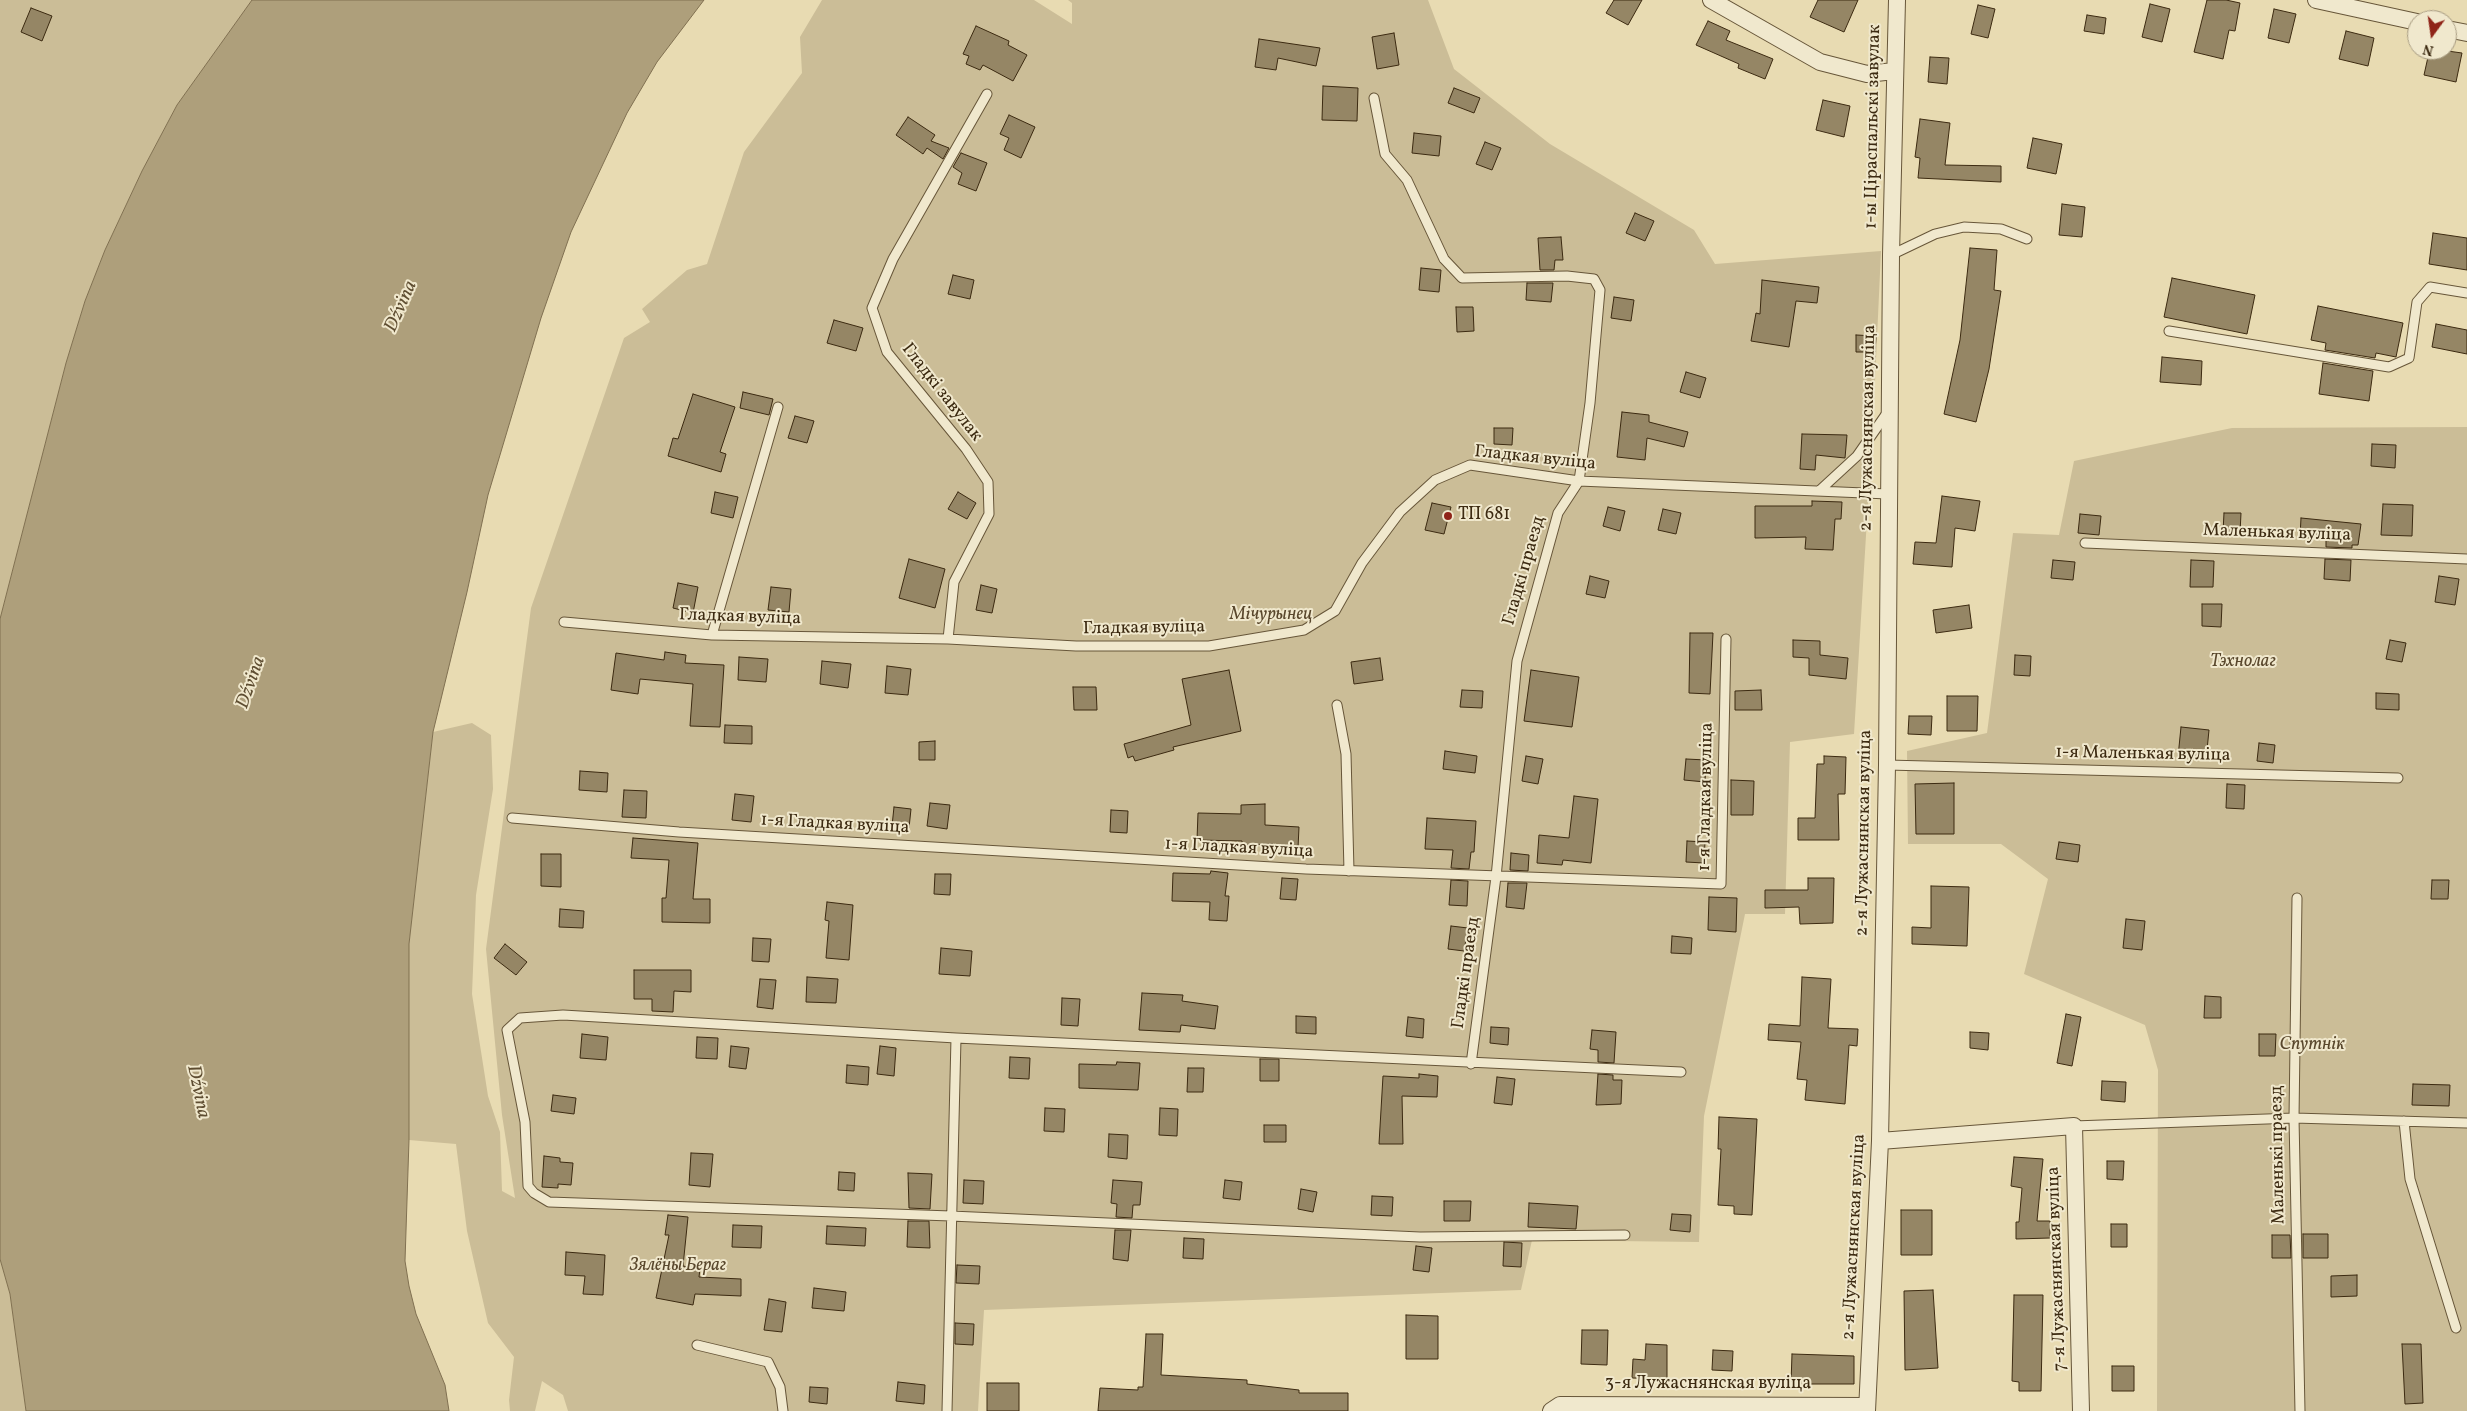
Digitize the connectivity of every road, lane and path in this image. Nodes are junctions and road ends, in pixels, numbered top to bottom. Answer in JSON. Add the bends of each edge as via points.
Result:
{"nodes":[{"id":1,"x":1711,"y":0,"type":"edge"},
{"id":2,"x":1897,"y":0,"type":"edge"},
{"id":3,"x":2316,"y":0,"type":"edge"},
{"id":4,"x":2407,"y":20,"type":"edge"},
{"id":5,"x":1894,"y":71,"type":"junction"},
{"id":6,"x":987,"y":94,"type":"dead end"},
{"id":7,"x":1374,"y":98,"type":"dead end"},
{"id":8,"x":2027,"y":239,"type":"dead end"},
{"id":9,"x":1891,"y":255,"type":"junction"},
{"id":10,"x":2467,"y":293,"type":"edge"},
{"id":11,"x":2169,"y":331,"type":"dead end"},
{"id":12,"x":778,"y":407,"type":"dead end"},
{"id":13,"x":1889,"y":410,"type":"junction"},
{"id":14,"x":1579,"y":481,"type":"junction"},
{"id":15,"x":1819,"y":491,"type":"junction"},
{"id":16,"x":1888,"y":494,"type":"junction"},
{"id":17,"x":2085,"y":543,"type":"dead end"},
{"id":18,"x":2467,"y":559,"type":"edge"},
{"id":19,"x":564,"y":622,"type":"dead end"},
{"id":20,"x":712,"y":635,"type":"junction"},
{"id":21,"x":948,"y":639,"type":"junction"},
{"id":22,"x":1726,"y":639,"type":"dead end"},
{"id":23,"x":1337,"y":705,"type":"dead end"},
{"id":24,"x":1887,"y":765,"type":"junction"},
{"id":25,"x":2398,"y":778,"type":"dead end"},
{"id":26,"x":512,"y":818,"type":"dead end"},
{"id":27,"x":1349,"y":871,"type":"junction"},
{"id":28,"x":1496,"y":877,"type":"junction"},
{"id":29,"x":2297,"y":898,"type":"dead end"},
{"id":30,"x":956,"y":1038,"type":"junction"},
{"id":31,"x":1471,"y":1064,"type":"junction"},
{"id":32,"x":1681,"y":1072,"type":"dead end"},
{"id":33,"x":2294,"y":1118,"type":"junction"},
{"id":34,"x":2404,"y":1121,"type":"junction"},
{"id":35,"x":2467,"y":1123,"type":"edge"},
{"id":36,"x":2074,"y":1126,"type":"junction"},
{"id":37,"x":1880,"y":1141,"type":"junction"},
{"id":38,"x":951,"y":1216,"type":"junction"},
{"id":39,"x":1624,"y":1235,"type":"dead end"},
{"id":40,"x":2456,"y":1328,"type":"dead end"},
{"id":41,"x":697,"y":1345,"type":"dead end"},
{"id":42,"x":1867,"y":1408,"type":"edge"},
{"id":43,"x":783,"y":1411,"type":"edge"},
{"id":44,"x":947,"y":1411,"type":"edge"},
{"id":45,"x":1551,"y":1411,"type":"edge"},
{"id":46,"x":2082,"y":1411,"type":"edge"},
{"id":47,"x":2300,"y":1411,"type":"edge"}],
"edges":[{"from":1,"to":5,"type":"street","via":[[1820,62],[1867,74]]},
{"from":2,"to":5,"type":"street","name":"1-ы Ціраспальскі завулак"},
{"from":3,"to":4,"type":"street"},
{"from":5,"to":9,"type":"street","name":"1-ы Ціраспальскі завулак"},
{"from":6,"to":21,"type":"lane","name":"Гладкі завулак","via":[[893,259],[872,308],[887,352],[966,449],[988,482],[989,514],[954,582]]},
{"from":7,"to":14,"type":"lane","name":"Гладкі праезд","via":[[1385,154],[1407,180],[1444,259],[1462,278],[1567,276],[1594,279],[1600,290]]},
{"from":8,"to":9,"type":"lane","via":[[2001,229],[1964,228],[1935,234]]},
{"from":9,"to":13,"type":"street","name":"2-я Лужаснянская вуліца"},
{"from":10,"to":11,"type":"lane","via":[[2430,287],[2416,302],[2409,358],[2389,366]]},
{"from":12,"to":20,"type":"lane"},
{"from":13,"to":15,"type":"lane","via":[[1857,456]]},
{"from":13,"to":16,"type":"street","name":"2-я Лужаснянская вуліца"},
{"from":14,"to":15,"type":"lane","name":"Гладкая вуліца"},
{"from":14,"to":21,"type":"lane","name":"Гладкая вуліца","via":[[1470,466],[1435,480],[1400,512],[1362,562],[1335,611],[1304,630],[1209,646],[1076,646]]},
{"from":14,"to":28,"type":"lane","name":"Гладкі праезд","via":[[1558,513],[1517,661]]},
{"from":15,"to":16,"type":"lane","name":"Гладкая вуліца"},
{"from":16,"to":24,"type":"street","name":"2-я Лужаснянская вуліца"},
{"from":17,"to":18,"type":"lane","name":"Маленькая вуліца"},
{"from":19,"to":20,"type":"lane","name":"Гладкая вуліца"},
{"from":20,"to":21,"type":"lane","name":"Гладкая вуліца"},
{"from":22,"to":28,"type":"lane","name":"1-я Гладкая вуліца","via":[[1721,884]]},
{"from":23,"to":27,"type":"lane","via":[[1346,754]]},
{"from":24,"to":25,"type":"lane","name":"1-я Маленькая вуліца"},
{"from":24,"to":37,"type":"street","name":"2-я Лужаснянская вуліца"},
{"from":26,"to":27,"type":"lane","name":"1-я Гладкая вуліца","via":[[679,832]]},
{"from":27,"to":28,"type":"lane","name":"1-я Гладкая вуліца"},
{"from":28,"to":31,"type":"lane","name":"Гладкі праезд"},
{"from":29,"to":33,"type":"lane","name":"Маленькі праезд"},
{"from":30,"to":31,"type":"lane"},
{"from":30,"to":38,"type":"lane"},
{"from":30,"to":38,"type":"lane","via":[[563,1015],[520,1018],[507,1030],[525,1122],[528,1186],[550,1202]]},
{"from":31,"to":32,"type":"lane"},
{"from":33,"to":34,"type":"lane"},
{"from":33,"to":36,"type":"lane"},
{"from":33,"to":47,"type":"lane","name":"Маленькі праезд"},
{"from":34,"to":35,"type":"lane"},
{"from":34,"to":40,"type":"lane","via":[[2410,1179]]},
{"from":36,"to":37,"type":"street"},
{"from":36,"to":46,"type":"street","name":"7-я Лужаснянская вуліца"},
{"from":37,"to":42,"type":"street","name":"2-я Лужаснянская вуліца"},
{"from":38,"to":39,"type":"lane","via":[[1420,1237]]},
{"from":38,"to":44,"type":"lane"},
{"from":41,"to":43,"type":"lane","via":[[768,1362],[780,1387]]},
{"from":42,"to":45,"type":"street","name":"3-я Лужаснянская вуліца","via":[[1560,1405]]}]}
